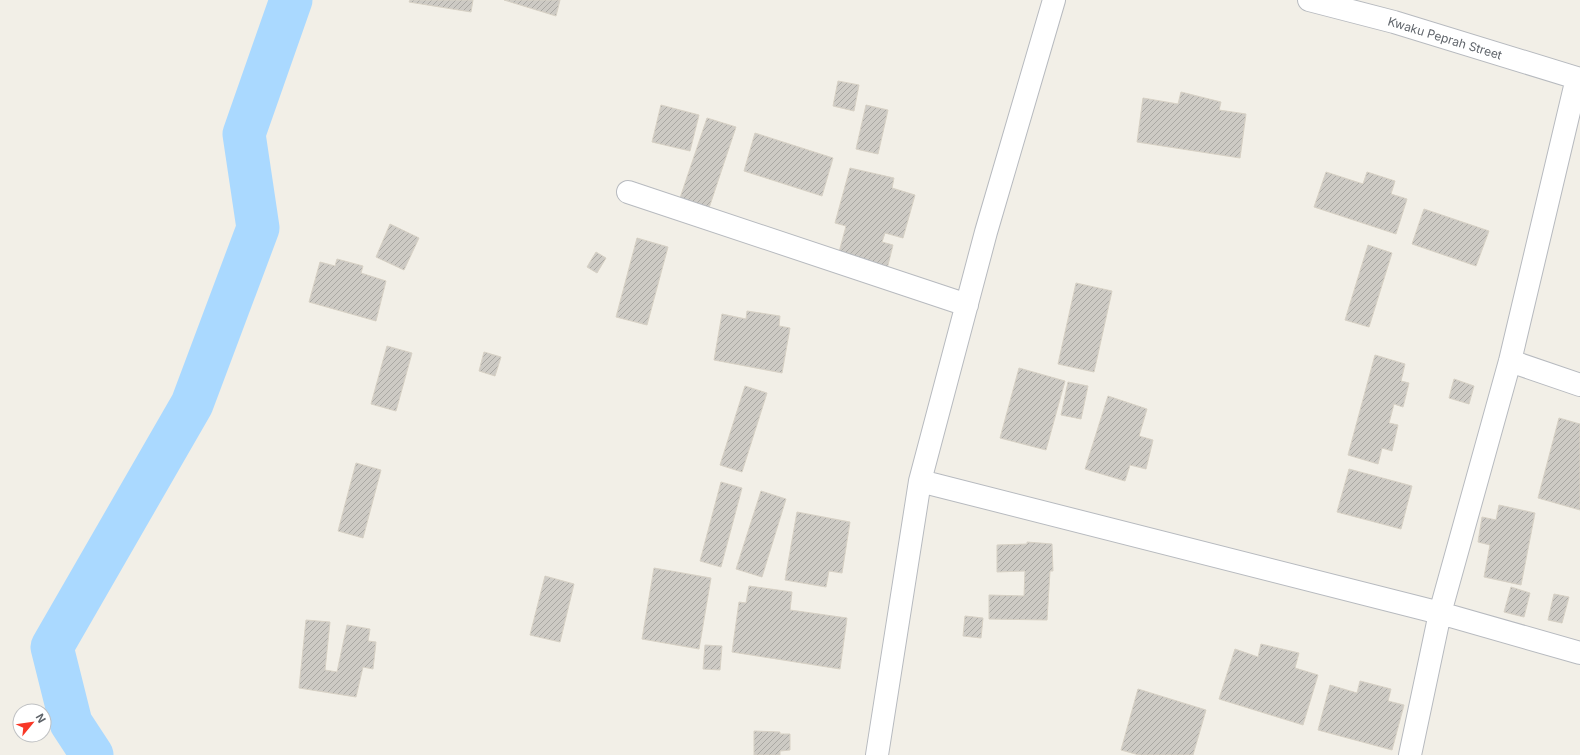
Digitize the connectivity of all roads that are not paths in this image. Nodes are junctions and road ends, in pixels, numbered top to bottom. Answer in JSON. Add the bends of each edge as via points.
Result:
{"nodes":[{"id":1,"x":1054,"y":0,"type":"edge"},
{"id":2,"x":1309,"y":0,"type":"edge"},
{"id":3,"x":1578,"y":78,"type":"edge"},
{"id":4,"x":628,"y":192,"type":"dead end"},
{"id":5,"x":967,"y":305,"type":"junction"},
{"id":6,"x":1510,"y":361,"type":"junction"},
{"id":7,"x":1580,"y":385,"type":"edge"},
{"id":8,"x":920,"y":481,"type":"junction"},
{"id":9,"x":1440,"y":613,"type":"junction"},
{"id":10,"x":1580,"y":652,"type":"edge"},
{"id":11,"x":877,"y":755,"type":"edge"},
{"id":12,"x":1410,"y":755,"type":"edge"}],
"edges":[{"from":1,"to":5,"type":"street"},
{"from":2,"to":3,"type":"street","name":"Kwaku Peprah Street","via":[[1394,22]]},
{"from":3,"to":6,"type":"street"},
{"from":4,"to":5,"type":"street"},
{"from":5,"to":8,"type":"street"},
{"from":6,"to":7,"type":"street"},
{"from":6,"to":9,"type":"street"},
{"from":8,"to":9,"type":"street"},
{"from":8,"to":11,"type":"street"},
{"from":9,"to":10,"type":"street"},
{"from":9,"to":12,"type":"street"}]}
